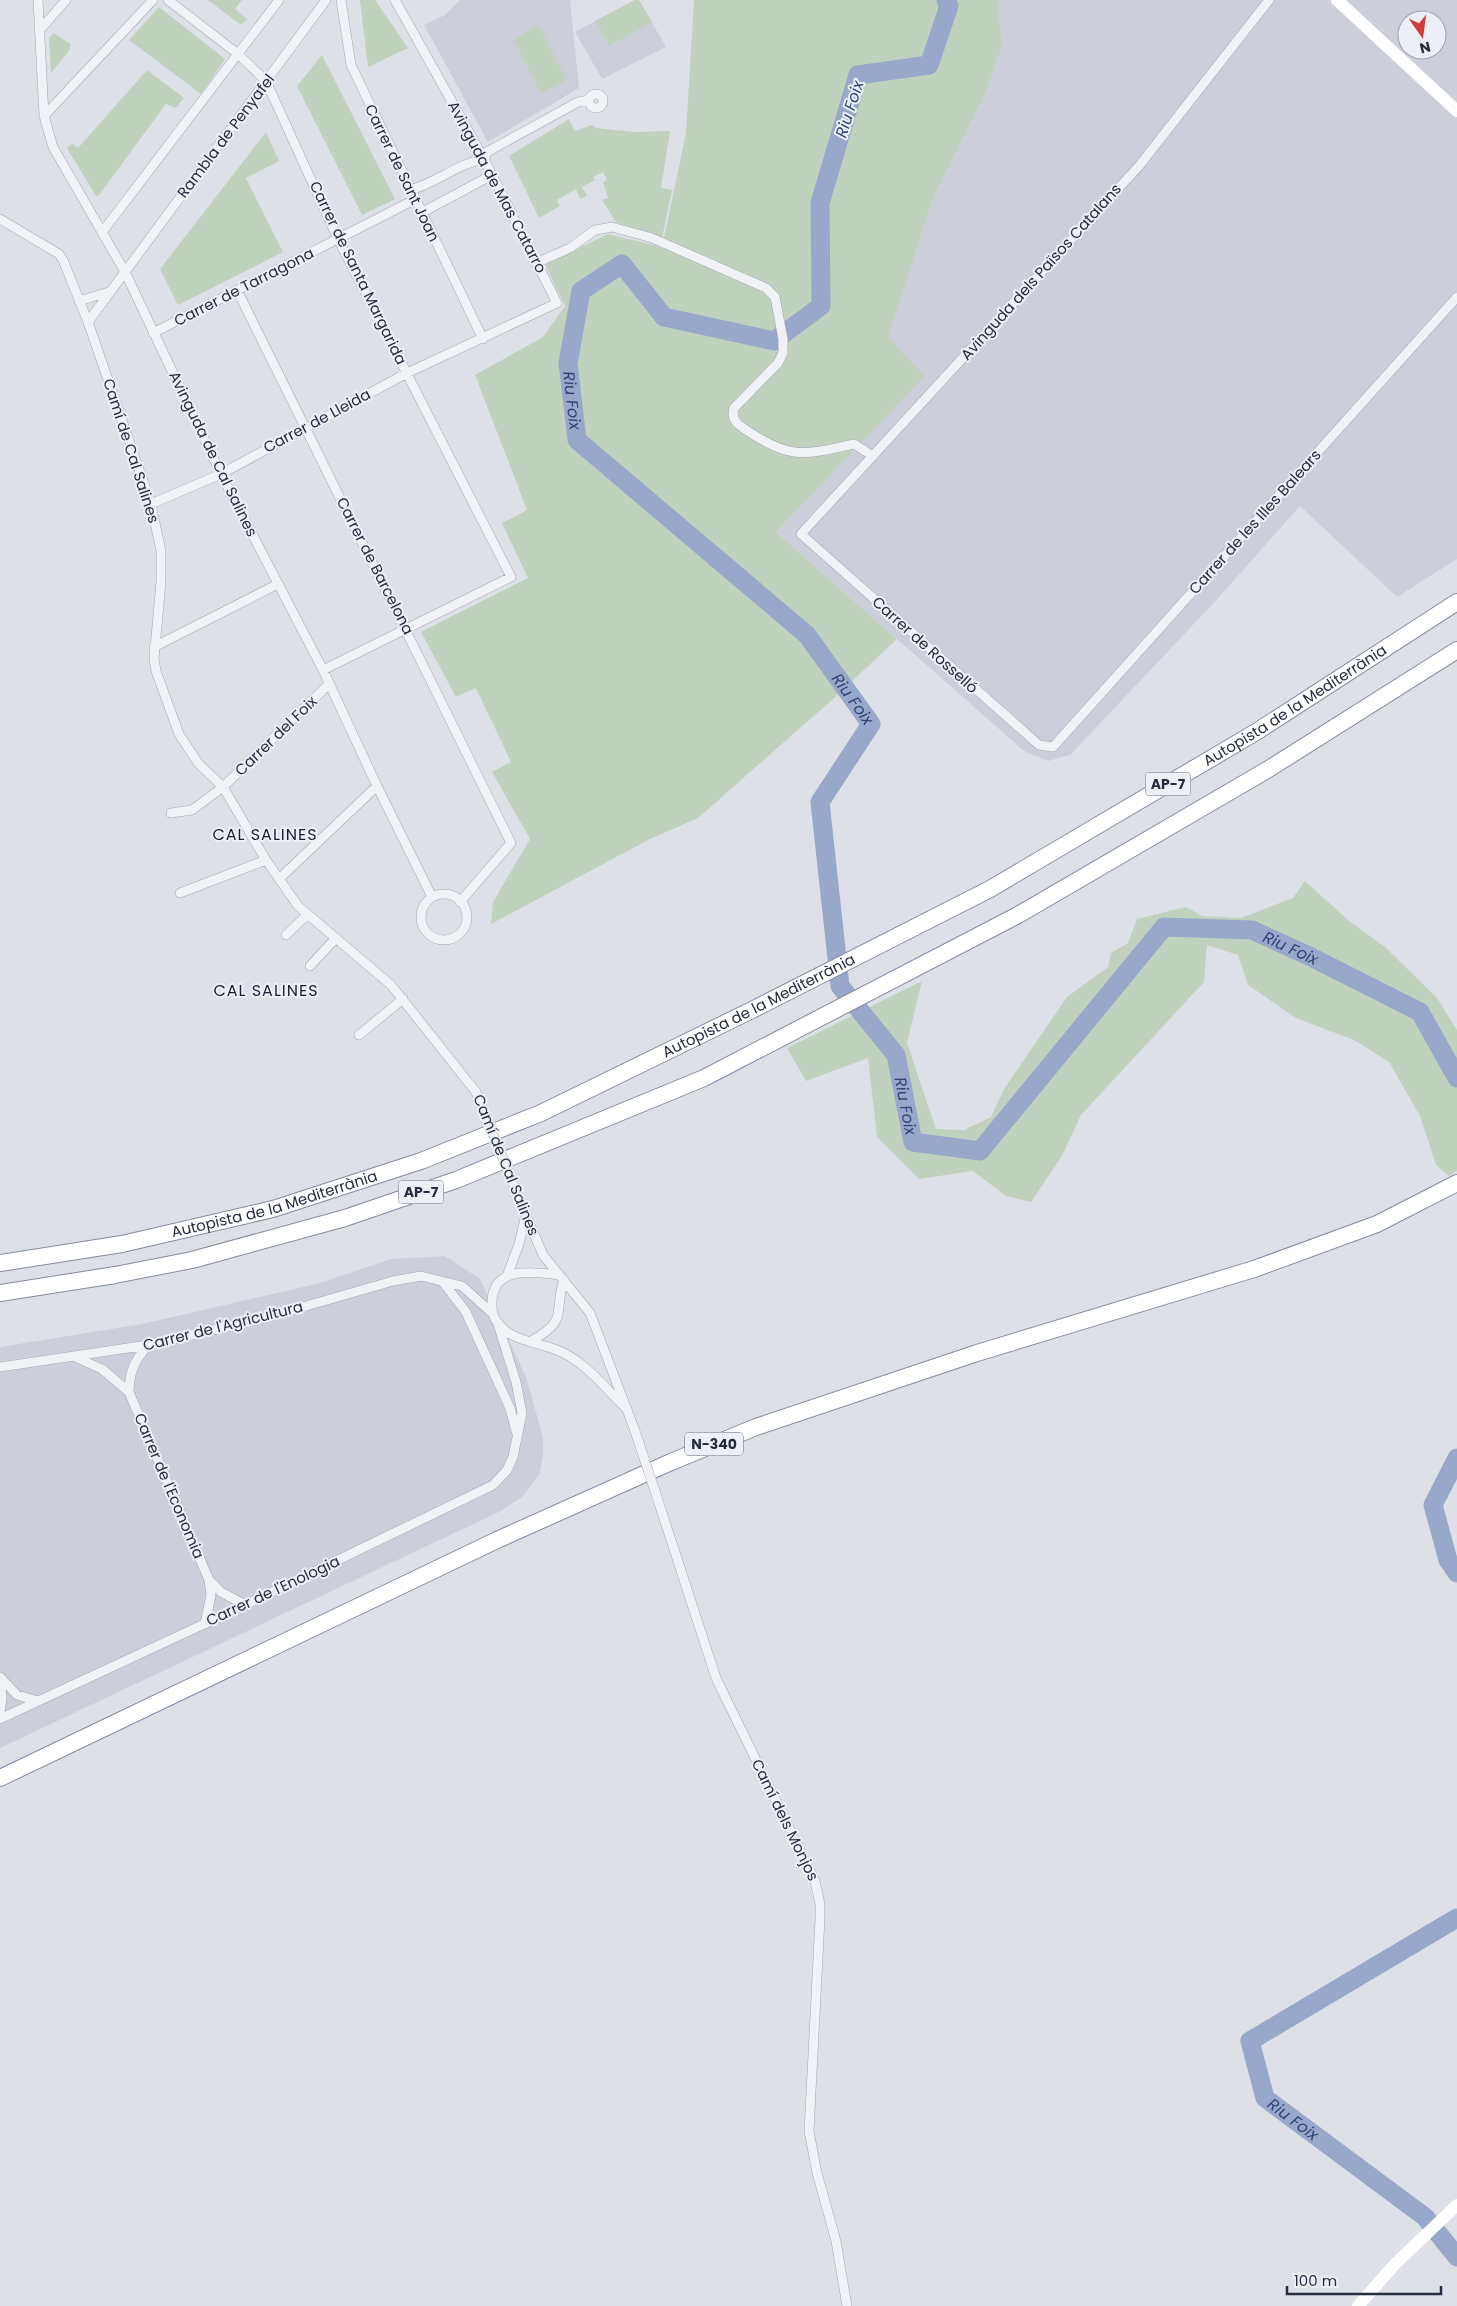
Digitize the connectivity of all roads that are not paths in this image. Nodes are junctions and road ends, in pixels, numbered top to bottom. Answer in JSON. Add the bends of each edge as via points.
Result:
{"nodes":[{"id":1,"x":38,"y":0,"type":"edge"},
{"id":2,"x":66,"y":0,"type":"edge"},
{"id":3,"x":153,"y":0,"type":"edge"},
{"id":4,"x":168,"y":0,"type":"edge"},
{"id":5,"x":280,"y":0,"type":"edge"},
{"id":6,"x":326,"y":0,"type":"edge"},
{"id":7,"x":341,"y":0,"type":"edge"},
{"id":8,"x":395,"y":0,"type":"edge"},
{"id":9,"x":1269,"y":0,"type":"edge"},
{"id":10,"x":1337,"y":0,"type":"edge"},
{"id":11,"x":39,"y":32,"type":"junction"},
{"id":12,"x":238,"y":54,"type":"junction"},
{"id":13,"x":266,"y":82,"type":"junction"},
{"id":14,"x":589,"y":100,"type":"dead end"},
{"id":15,"x":1457,"y":111,"type":"edge"},
{"id":16,"x":44,"y":116,"type":"junction"},
{"id":17,"x":484,"y":159,"type":"junction"},
{"id":18,"x":492,"y":175,"type":"junction"},
{"id":19,"x":410,"y":190,"type":"junction"},
{"id":20,"x":414,"y":200,"type":"junction"},
{"id":21,"x":421,"y":213,"type":"junction"},
{"id":22,"x":0,"y":219,"type":"edge"},
{"id":23,"x":103,"y":231,"type":"junction"},
{"id":24,"x":338,"y":239,"type":"junction"},
{"id":25,"x":536,"y":263,"type":"junction"},
{"id":26,"x":125,"y":272,"type":"junction"},
{"id":27,"x":237,"y":290,"type":"junction"},
{"id":28,"x":110,"y":292,"type":"junction"},
{"id":29,"x":1457,"y":297,"type":"edge"},
{"id":30,"x":79,"y":301,"type":"junction"},
{"id":31,"x":88,"y":322,"type":"junction"},
{"id":32,"x":153,"y":333,"type":"junction"},
{"id":33,"x":483,"y":340,"type":"junction"},
{"id":34,"x":407,"y":373,"type":"junction"},
{"id":35,"x":304,"y":427,"type":"junction"},
{"id":36,"x":873,"y":456,"type":"junction"},
{"id":37,"x":221,"y":474,"type":"junction"},
{"id":38,"x":151,"y":504,"type":"junction"},
{"id":39,"x":801,"y":534,"type":"joint"},
{"id":40,"x":278,"y":584,"type":"junction"},
{"id":41,"x":1457,"y":602,"type":"edge"},
{"id":42,"x":406,"y":627,"type":"junction"},
{"id":43,"x":154,"y":647,"type":"junction"},
{"id":44,"x":1457,"y":650,"type":"edge"},
{"id":45,"x":323,"y":670,"type":"junction"},
{"id":46,"x":329,"y":684,"type":"junction"},
{"id":47,"x":1054,"y":747,"type":"joint"},
{"id":48,"x":377,"y":786,"type":"junction"},
{"id":49,"x":223,"y":788,"type":"junction"},
{"id":50,"x":171,"y":813,"type":"dead end"},
{"id":51,"x":266,"y":860,"type":"junction"},
{"id":52,"x":279,"y":879,"type":"junction"},
{"id":53,"x":180,"y":894,"type":"dead end"},
{"id":54,"x":432,"y":897,"type":"junction"},
{"id":55,"x":460,"y":902,"type":"junction"},
{"id":56,"x":307,"y":915,"type":"junction"},
{"id":57,"x":286,"y":935,"type":"dead end"},
{"id":58,"x":335,"y":939,"type":"junction"},
{"id":59,"x":310,"y":966,"type":"dead end"},
{"id":60,"x":403,"y":999,"type":"junction"},
{"id":61,"x":359,"y":1035,"type":"dead end"},
{"id":62,"x":1457,"y":1183,"type":"edge"},
{"id":63,"x":526,"y":1214,"type":"junction"},
{"id":64,"x":0,"y":1263,"type":"edge"},
{"id":65,"x":507,"y":1276,"type":"junction"},
{"id":66,"x":562,"y":1277,"type":"junction"},
{"id":67,"x":443,"y":1282,"type":"junction"},
{"id":68,"x":0,"y":1293,"type":"edge"},
{"id":69,"x":492,"y":1313,"type":"junction"},
{"id":70,"x":498,"y":1324,"type":"junction"},
{"id":71,"x":531,"y":1341,"type":"junction"},
{"id":72,"x":148,"y":1345,"type":"junction"},
{"id":73,"x":74,"y":1357,"type":"junction"},
{"id":74,"x":0,"y":1367,"type":"edge"},
{"id":75,"x":129,"y":1392,"type":"junction"},
{"id":76,"x":626,"y":1409,"type":"junction"},
{"id":77,"x":516,"y":1436,"type":"junction"},
{"id":78,"x":658,"y":1497,"type":"joint"},
{"id":79,"x":209,"y":1580,"type":"junction"},
{"id":80,"x":246,"y":1605,"type":"junction"},
{"id":81,"x":205,"y":1624,"type":"junction"},
{"id":82,"x":0,"y":1678,"type":"edge"},
{"id":83,"x":38,"y":1701,"type":"junction"},
{"id":84,"x":0,"y":1712,"type":"edge"},
{"id":85,"x":0,"y":1719,"type":"edge"},
{"id":86,"x":0,"y":1778,"type":"edge"},
{"id":87,"x":1454,"y":2207,"type":"edge"},
{"id":88,"x":848,"y":2306,"type":"edge"},
{"id":89,"x":1358,"y":2306,"type":"edge"}],
"edges":[{"from":1,"to":11,"type":"street","name":"Avinguda de Cal Salines"},
{"from":2,"to":11,"type":"street"},
{"from":3,"to":16,"type":"street"},
{"from":4,"to":12,"type":"street","name":"Carrer de Santa Margarida"},
{"from":5,"to":12,"type":"street"},
{"from":6,"to":13,"type":"street","name":"Rambla de Penyafel"},
{"from":7,"to":19,"type":"street","name":"Carrer de Sant Joan","via":[[351,65]]},
{"from":8,"to":17,"type":"street","name":"Avinguda de Mas Catarro"},
{"from":9,"to":36,"type":"street","name":"Avinguda dels Països Catalans","via":[[1139,166]]},
{"from":10,"to":15,"type":"street"},
{"from":11,"to":16,"type":"street","name":"Avinguda de Cal Salines"},
{"from":12,"to":13,"type":"street","name":"Carrer de Santa Margarida"},
{"from":12,"to":23,"type":"street"},
{"from":13,"to":24,"type":"street","name":"Carrer de Santa Margarida"},
{"from":13,"to":26,"type":"street","name":"Rambla de Penyafel"},
{"from":14,"to":17,"type":"street","via":[[578,102],[487,152]]},
{"from":16,"to":23,"type":"street","name":"Avinguda de Cal Salines","via":[[53,147]]},
{"from":17,"to":18,"type":"street","name":"Avinguda de Mas Catarro"},
{"from":17,"to":19,"type":"street","via":[[466,162],[420,188]]},
{"from":18,"to":21,"type":"street"},
{"from":18,"to":25,"type":"street","name":"Avinguda de Mas Catarro"},
{"from":19,"to":20,"type":"street","name":"Carrer de Sant Joan"},
{"from":20,"to":21,"type":"street","name":"Carrer de Sant Joan"},
{"from":20,"to":24,"type":"street","name":"Carrer de Tarragona"},
{"from":21,"to":33,"type":"street","name":"Carrer de Sant Joan"},
{"from":22,"to":30,"type":"street","name":"Camí de Cal Salines","via":[[58,254]]},
{"from":23,"to":26,"type":"street","name":"Avinguda de Cal Salines"},
{"from":24,"to":27,"type":"street","name":"Carrer de Tarragona"},
{"from":24,"to":34,"type":"street","name":"Carrer de Santa Margarida"},
{"from":25,"to":33,"type":"street","name":"Avinguda de Mas Catarro","via":[[557,303]]},
{"from":25,"to":36,"type":"street","via":[[570,248],[595,230],[612,226],[660,241],[771,291],[775,297],[783,353],[778,363],[734,408],[736,423],[766,443],[793,453],[854,444]]},
{"from":26,"to":28,"type":"street","name":"Rambla de Penyafel"},
{"from":26,"to":32,"type":"street","name":"Avinguda de Cal Salines"},
{"from":27,"to":32,"type":"street","name":"Carrer de Tarragona"},
{"from":27,"to":35,"type":"street","name":"Carrer de Barcelona"},
{"from":28,"to":30,"type":"street"},
{"from":28,"to":31,"type":"street","name":"Rambla de Penyafel"},
{"from":29,"to":47,"type":"street","name":"Carrer de les Illes Balears"},
{"from":30,"to":31,"type":"street","name":"Camí de Cal Salines"},
{"from":31,"to":38,"type":"street","name":"Camí de Cal Salines"},
{"from":32,"to":37,"type":"street","name":"Avinguda de Cal Salines"},
{"from":33,"to":34,"type":"street","name":"Carrer de Lleida"},
{"from":34,"to":35,"type":"street","name":"Carrer de Lleida"},
{"from":34,"to":42,"type":"street","name":"Carrer de Santa Margarida","via":[[511,577]]},
{"from":35,"to":37,"type":"street","name":"Carrer de Lleida"},
{"from":35,"to":42,"type":"street","name":"Carrer de Barcelona"},
{"from":36,"to":39,"type":"street","name":"Avinguda dels Països Catalans"},
{"from":37,"to":38,"type":"street","name":"Carrer de Lleida"},
{"from":37,"to":40,"type":"street","name":"Avinguda de Cal Salines"},
{"from":38,"to":43,"type":"street","name":"Camí de Cal Salines","via":[[161,551]]},
{"from":39,"to":47,"type":"street","name":"Carrer de Rosselló","via":[[1038,745]]},
{"from":40,"to":43,"type":"street"},
{"from":40,"to":45,"type":"street","name":"Avinguda de Cal Salines"},
{"from":41,"to":64,"type":"highway","name":"Autopista de la Mediterrània","number":"AP-7","via":[[1256,732],[990,889],[541,1113],[388,1172],[306,1199],[215,1224],[122,1244]]},
{"from":42,"to":45,"type":"street"},
{"from":42,"to":55,"type":"street","name":"Carrer de Barcelona","via":[[512,843]]},
{"from":43,"to":49,"type":"street","name":"Camí de Cal Salines","via":[[156,671],[179,734],[198,763]]},
{"from":44,"to":68,"type":"highway","name":"Autopista de la Mediterrània","number":"AP-7","via":[[1268,770],[1018,916],[704,1078],[497,1163],[387,1204],[295,1233],[115,1276]]},
{"from":45,"to":46,"type":"street","name":"Avinguda de Cal Salines"},
{"from":46,"to":48,"type":"street","name":"Avinguda de Cal Salines"},
{"from":46,"to":49,"type":"street","name":"Carrer del Foix"},
{"from":48,"to":52,"type":"street"},
{"from":48,"to":54,"type":"street","name":"Avinguda de Cal Salines"},
{"from":49,"to":50,"type":"street","name":"Carrer del Foix","via":[[192,810]]},
{"from":49,"to":51,"type":"street","name":"Camí de Cal Salines"},
{"from":51,"to":52,"type":"street","name":"Camí de Cal Salines"},
{"from":51,"to":53,"type":"street"},
{"from":52,"to":56,"type":"street","name":"Camí de Cal Salines"},
{"from":54,"to":55,"type":"street","via":[[452,896]]},
{"from":54,"to":55,"type":"street","via":[[426,903],[421,920],[429,935],[437,939],[455,937],[463,930],[466,910]]},
{"from":56,"to":57,"type":"street"},
{"from":56,"to":58,"type":"street","name":"Camí de Cal Salines"},
{"from":58,"to":59,"type":"street"},
{"from":58,"to":60,"type":"street","name":"Camí de Cal Salines","via":[[378,973]]},
{"from":60,"to":61,"type":"street"},
{"from":60,"to":63,"type":"street","name":"Camí de Cal Salines","bridge":true,"via":[[476,1092]]},
{"from":62,"to":86,"type":"highway","number":"N-340","via":[[1377,1224],[1254,1269],[976,1353],[756,1427],[497,1540]]},
{"from":63,"to":65,"type":"street"},
{"from":63,"to":66,"type":"street","name":"Camí de Cal Salines","via":[[544,1255]]},
{"from":65,"to":66,"type":"street","via":[[520,1271]]},
{"from":65,"to":69,"type":"street","via":[[492,1294]]},
{"from":66,"to":71,"type":"street","via":[[560,1315],[544,1334]]},
{"from":66,"to":76,"type":"street","name":"Camí de Cal Salines","via":[[590,1312]]},
{"from":67,"to":69,"type":"street","name":"Carrer de l'Agricultura","via":[[462,1286]]},
{"from":67,"to":72,"type":"street","name":"Carrer de l'Agricultura","via":[[421,1276],[393,1281],[261,1319]]},
{"from":67,"to":77,"type":"street","via":[[466,1312],[510,1408]]},
{"from":69,"to":70,"type":"street"},
{"from":70,"to":71,"type":"street","via":[[508,1334]]},
{"from":70,"to":77,"type":"street","name":"Carrer de l'Enologia","via":[[522,1413]]},
{"from":71,"to":76,"type":"street","via":[[558,1350],[584,1366]]},
{"from":72,"to":73,"type":"street","name":"Carrer de l'Agricultura"},
{"from":72,"to":75,"type":"street","name":"Carrer de l'Economia","via":[[132,1367]]},
{"from":73,"to":74,"type":"street","name":"Carrer de l'Agricultura"},
{"from":73,"to":75,"type":"street","name":"Carrer de l'Economia","via":[[102,1369]]},
{"from":75,"to":79,"type":"street","name":"Carrer de l'Economia"},
{"from":76,"to":78,"type":"street","name":"Camí de Cal Salines","bridge":true},
{"from":77,"to":80,"type":"street","name":"Carrer de l'Enologia","via":[[513,1457],[493,1485]]},
{"from":78,"to":88,"type":"street","name":"Camí dels Monjos","via":[[712,1670],[818,1892],[819,1965],[809,2131]]},
{"from":79,"to":80,"type":"street","name":"Carrer de l'Economia","via":[[221,1592]]},
{"from":79,"to":81,"type":"street","name":"Carrer de l'Economia","via":[[211,1595]]},
{"from":80,"to":81,"type":"street","name":"Carrer de l'Enologia"},
{"from":81,"to":83,"type":"street","name":"Carrer de l'Enologia"},
{"from":82,"to":83,"type":"street","via":[[16,1695]]},
{"from":82,"to":84,"type":"street"},
{"from":83,"to":85,"type":"street","name":"Carrer de l'Enologia"},
{"from":87,"to":89,"type":"street","via":[[1396,2263]]}]}
